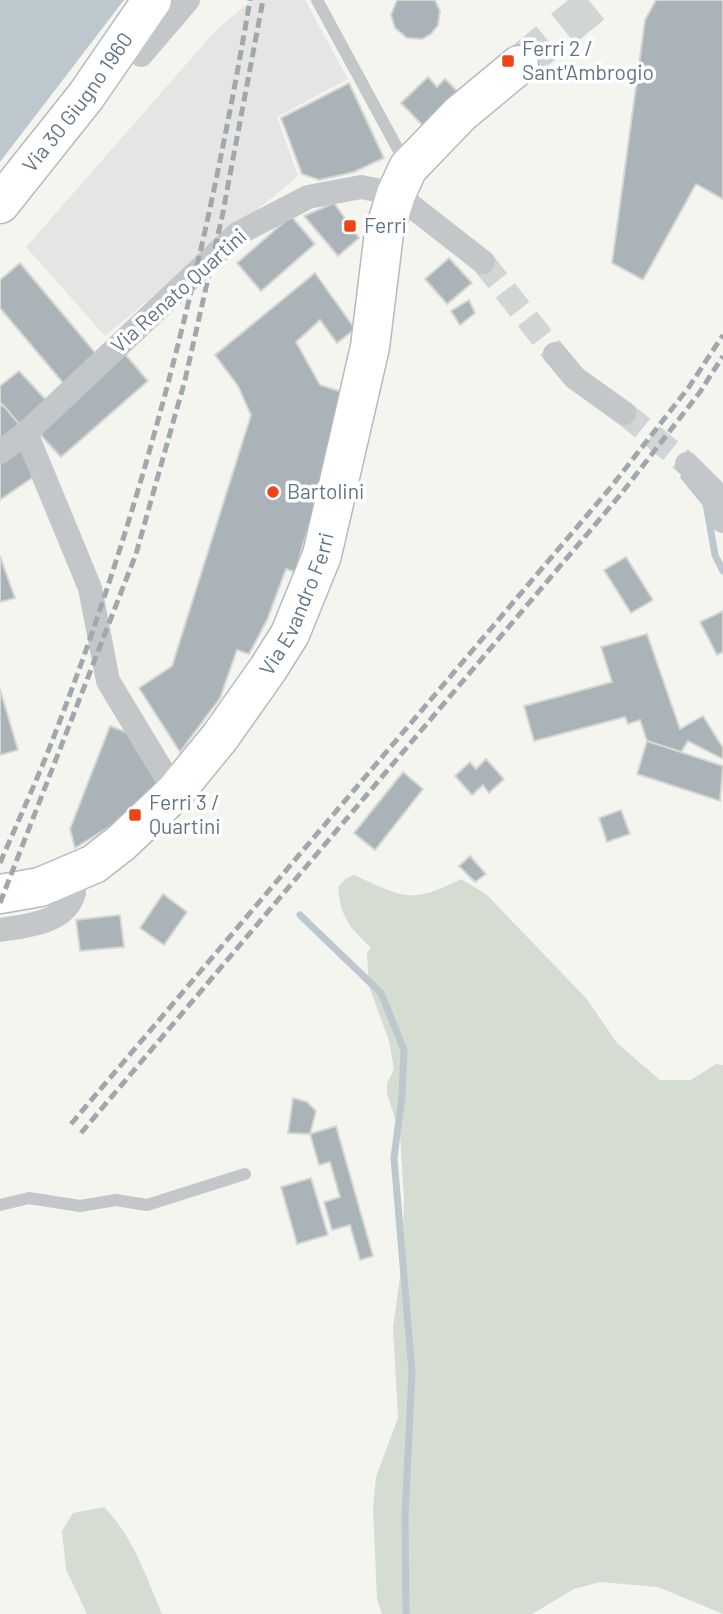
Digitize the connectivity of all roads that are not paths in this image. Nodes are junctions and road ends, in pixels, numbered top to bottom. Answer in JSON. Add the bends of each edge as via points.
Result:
{"nodes":[{"id":1,"x":152,"y":0,"type":"edge"},
{"id":2,"x":188,"y":0,"type":"edge"},
{"id":3,"x":317,"y":0,"type":"edge"},
{"id":4,"x":141,"y":55,"type":"dead end"},
{"id":5,"x":519,"y":65,"type":"tunnel mouth"},
{"id":6,"x":402,"y":181,"type":"junction"},
{"id":7,"x":0,"y":204,"type":"edge"},
{"id":8,"x":483,"y":262,"type":"tunnel mouth"},
{"id":9,"x":555,"y":354,"type":"tunnel mouth"},
{"id":10,"x":624,"y":413,"type":"tunnel mouth"},
{"id":11,"x":26,"y":433,"type":"junction"},
{"id":12,"x":0,"y":452,"type":"edge"},
{"id":13,"x":687,"y":464,"type":"tunnel mouth"},
{"id":14,"x":723,"y":521,"type":"edge"},
{"id":15,"x":175,"y":792,"type":"junction"},
{"id":16,"x":67,"y":875,"type":"junction"},
{"id":17,"x":0,"y":894,"type":"edge"},
{"id":18,"x":0,"y":930,"type":"edge"},
{"id":19,"x":245,"y":1174,"type":"dead end"},
{"id":20,"x":0,"y":1205,"type":"edge"}],
"edges":[{"from":1,"to":7,"type":"main road","name":"Via 30 Giugno 1960","via":[[86,96]]},
{"from":2,"to":4,"type":"street"},
{"from":3,"to":6,"type":"lane"},
{"from":5,"to":6,"type":"main road","name":"Via Evandro Ferri","via":[[460,114]]},
{"from":6,"to":8,"type":"street"},
{"from":6,"to":11,"type":"street","name":"Via Renato Quartini","via":[[307,197],[237,234]]},
{"from":6,"to":15,"type":"main road","name":"Via Evandro Ferri","via":[[384,233],[370,347],[322,555],[290,634],[220,737]]},
{"from":9,"to":10,"type":"street","via":[[575,378]]},
{"from":11,"to":12,"type":"street","name":"Via Renato Quartini"},
{"from":11,"to":15,"type":"street","via":[[90,588],[108,681]]},
{"from":13,"to":14,"type":"street","via":[[718,495]]},
{"from":15,"to":16,"type":"main road","name":"Via Evandro Ferri","via":[[94,864]]},
{"from":16,"to":17,"type":"main road","name":"Via Evandro Ferri","via":[[40,887]]},
{"from":16,"to":18,"type":"street","via":[[74,892],[61,913]]},
{"from":19,"to":20,"type":"lane","via":[[148,1205],[116,1200],[80,1206],[29,1198]]}]}
